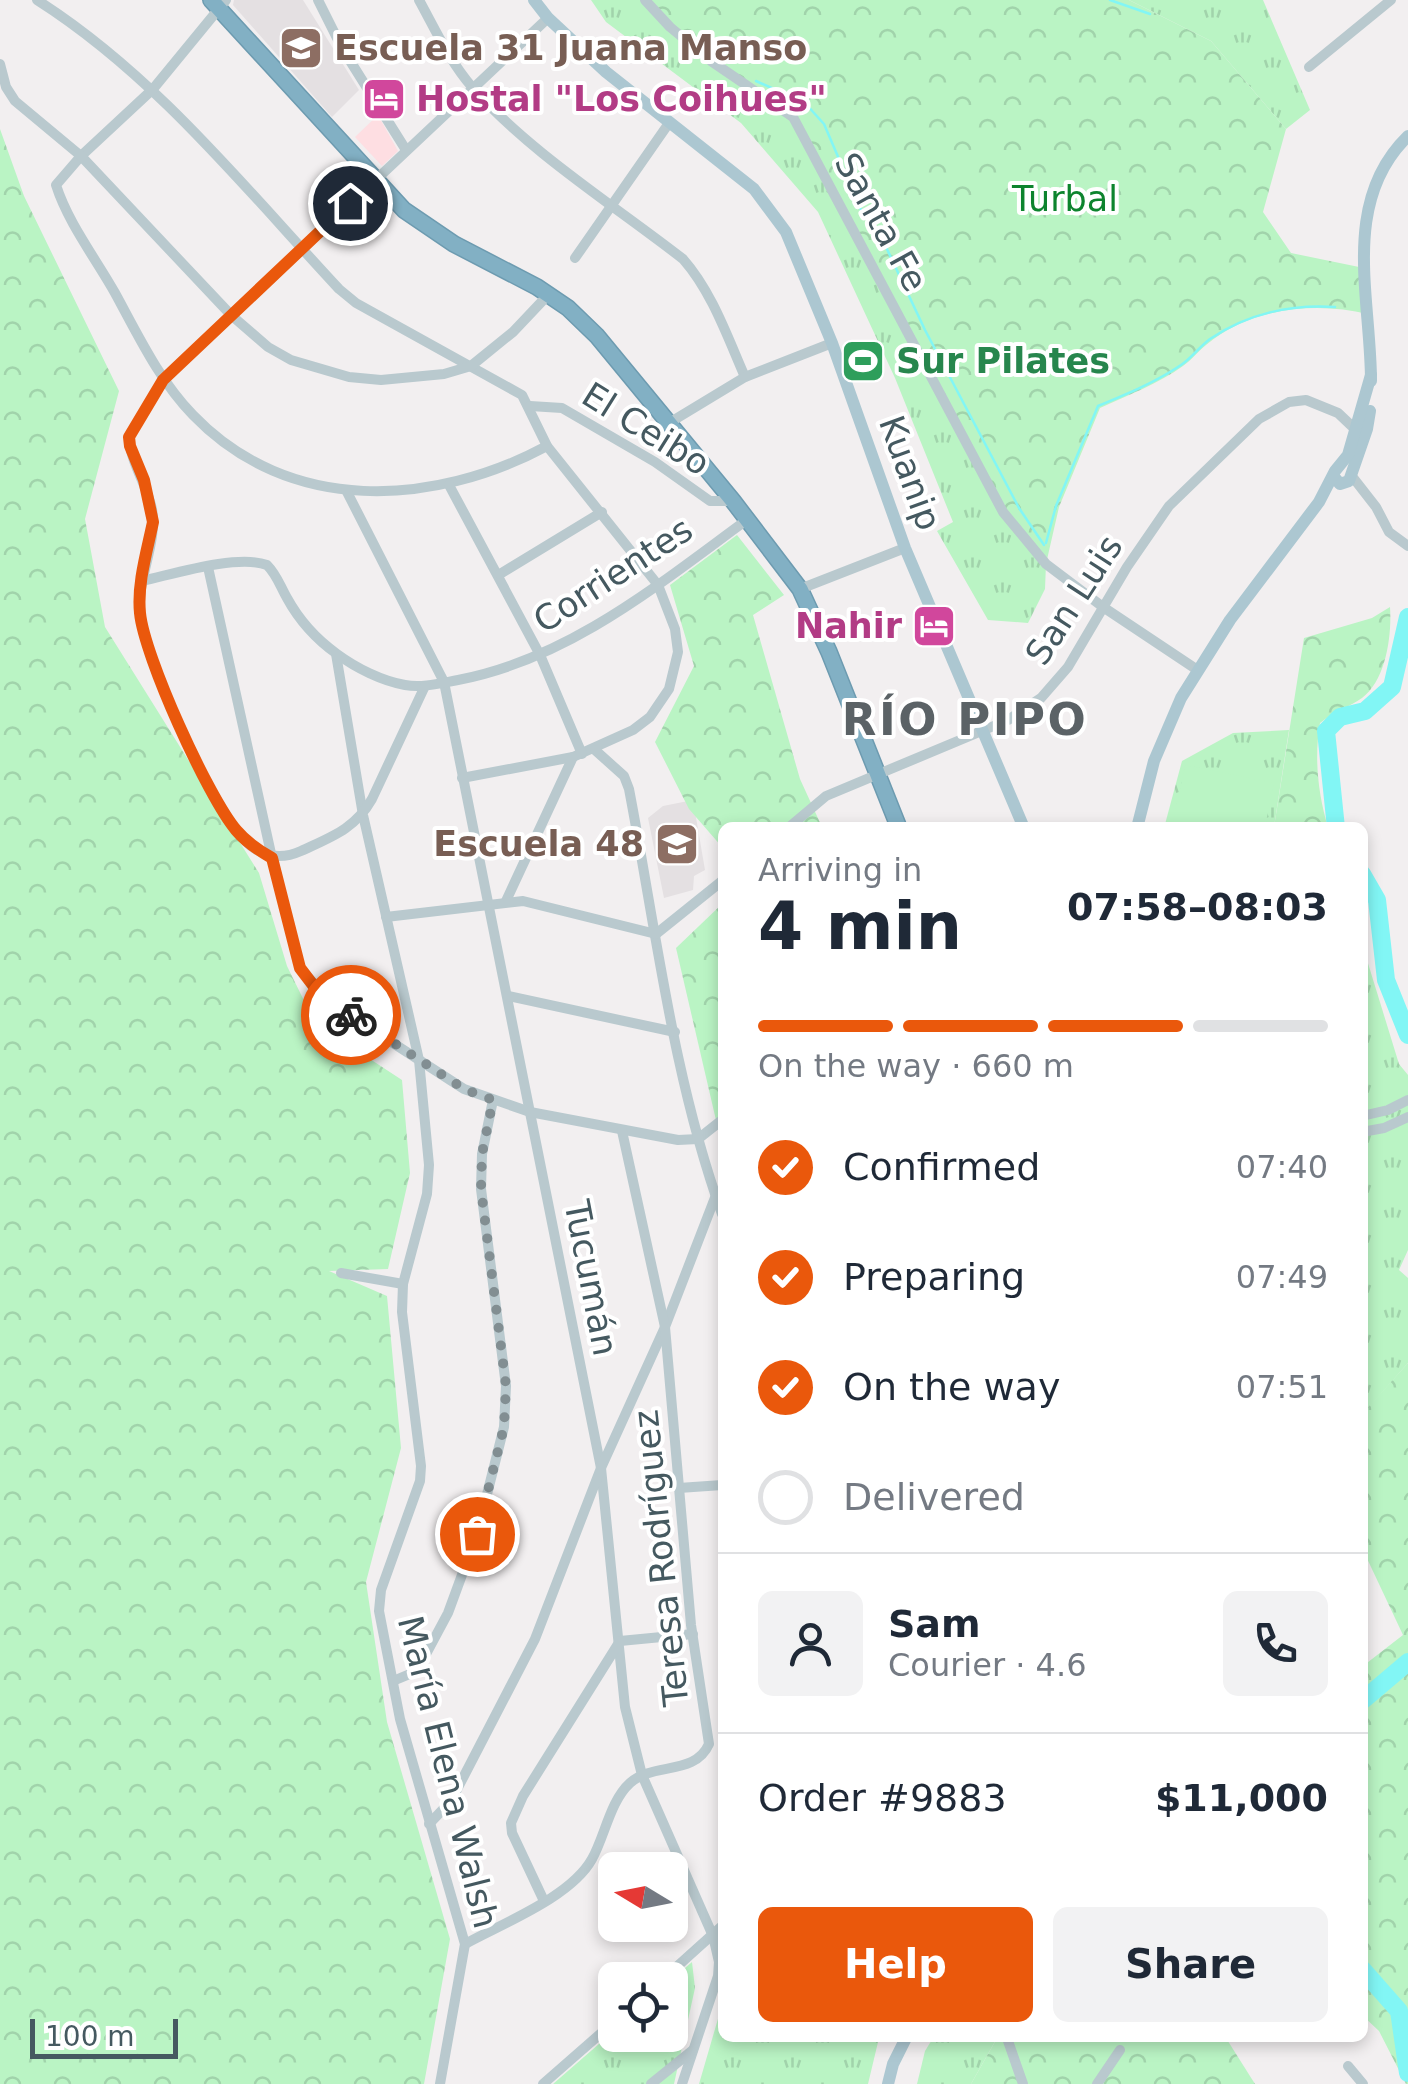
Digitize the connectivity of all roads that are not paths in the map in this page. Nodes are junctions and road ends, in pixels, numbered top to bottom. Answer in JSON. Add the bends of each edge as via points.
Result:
{"nodes":[{"id":1,"x":37,"y":0,"type":"edge"},
{"id":2,"x":318,"y":0,"type":"edge"},
{"id":3,"x":419,"y":0,"type":"edge"},
{"id":4,"x":534,"y":0,"type":"edge"},
{"id":5,"x":645,"y":0,"type":"edge"},
{"id":6,"x":1392,"y":0,"type":"edge"},
{"id":7,"x":219,"y":3,"type":"edge"},
{"id":8,"x":548,"y":18,"type":"junction"},
{"id":9,"x":0,"y":64,"type":"edge"},
{"id":10,"x":1309,"y":67,"type":"dead end"},
{"id":11,"x":473,"y":88,"type":"junction"},
{"id":12,"x":153,"y":89,"type":"junction"},
{"id":13,"x":670,"y":123,"type":"junction"},
{"id":14,"x":1408,"y":136,"type":"edge"},
{"id":15,"x":406,"y":150,"type":"junction"},
{"id":16,"x":82,"y":156,"type":"junction"},
{"id":17,"x":375,"y":181,"type":"junction"},
{"id":18,"x":612,"y":205,"type":"junction"},
{"id":19,"x":302,"y":248,"type":"junction"},
{"id":20,"x":575,"y":258,"type":"dead end"},
{"id":21,"x":548,"y":295,"type":"junction"},
{"id":22,"x":231,"y":315,"type":"junction"},
{"id":23,"x":832,"y":342,"type":"junction"},
{"id":24,"x":470,"y":366,"type":"junction"},
{"id":25,"x":745,"y":377,"type":"junction"},
{"id":26,"x":163,"y":380,"type":"junction"},
{"id":27,"x":530,"y":406,"type":"junction"},
{"id":28,"x":1325,"y":406,"type":"junction"},
{"id":29,"x":1366,"y":410,"type":"junction"},
{"id":30,"x":669,"y":424,"type":"junction"},
{"id":31,"x":1357,"y":431,"type":"junction"},
{"id":32,"x":547,"y":446,"type":"junction"},
{"id":33,"x":1344,"y":476,"type":"junction"},
{"id":34,"x":450,"y":485,"type":"junction"},
{"id":35,"x":346,"y":490,"type":"junction"},
{"id":36,"x":733,"y":500,"type":"junction"},
{"id":37,"x":602,"y":512,"type":"junction"},
{"id":38,"x":748,"y":519,"type":"junction"},
{"id":39,"x":1408,"y":546,"type":"edge"},
{"id":40,"x":904,"y":548,"type":"junction"},
{"id":41,"x":208,"y":567,"type":"junction"},
{"id":42,"x":500,"y":574,"type":"junction"},
{"id":43,"x":142,"y":581,"type":"junction"},
{"id":44,"x":658,"y":585,"type":"junction"},
{"id":45,"x":800,"y":589,"type":"junction"},
{"id":46,"x":1103,"y":607,"type":"junction"},
{"id":47,"x":336,"y":654,"type":"junction"},
{"id":48,"x":540,"y":656,"type":"junction"},
{"id":49,"x":1196,"y":669,"type":"junction"},
{"id":50,"x":444,"y":682,"type":"junction"},
{"id":51,"x":425,"y":686,"type":"junction"},
{"id":52,"x":983,"y":730,"type":"junction"},
{"id":53,"x":595,"y":750,"type":"junction"},
{"id":54,"x":577,"y":756,"type":"junction"},
{"id":55,"x":877,"y":775,"type":"junction"},
{"id":56,"x":462,"y":778,"type":"junction"},
{"id":57,"x":363,"y":815,"type":"junction"},
{"id":58,"x":795,"y":822,"type":"edge"},
{"id":59,"x":897,"y":822,"type":"edge"},
{"id":60,"x":1021,"y":822,"type":"edge"},
{"id":61,"x":1139,"y":822,"type":"edge"},
{"id":62,"x":272,"y":858,"type":"junction"},
{"id":63,"x":718,"y":884,"type":"edge"},
{"id":64,"x":506,"y":901,"type":"junction"},
{"id":65,"x":488,"y":903,"type":"junction"},
{"id":66,"x":386,"y":916,"type":"junction"},
{"id":67,"x":656,"y":934,"type":"junction"},
{"id":68,"x":508,"y":996,"type":"junction"},
{"id":69,"x":674,"y":1032,"type":"junction"},
{"id":70,"x":419,"y":1060,"type":"junction"},
{"id":71,"x":493,"y":1100,"type":"junction"},
{"id":72,"x":1408,"y":1100,"type":"edge"},
{"id":73,"x":530,"y":1112,"type":"junction"},
{"id":74,"x":1368,"y":1115,"type":"edge"},
{"id":75,"x":1408,"y":1118,"type":"edge"},
{"id":76,"x":718,"y":1123,"type":"edge"},
{"id":77,"x":622,"y":1131,"type":"junction"},
{"id":78,"x":1368,"y":1131,"type":"edge"},
{"id":79,"x":698,"y":1139,"type":"junction"},
{"id":80,"x":716,"y":1195,"type":"junction"},
{"id":81,"x":718,"y":1201,"type":"edge"},
{"id":82,"x":341,"y":1274,"type":"dead end"},
{"id":83,"x":403,"y":1284,"type":"junction"},
{"id":84,"x":664,"y":1328,"type":"junction"},
{"id":85,"x":601,"y":1468,"type":"junction"},
{"id":86,"x":718,"y":1485,"type":"edge"},
{"id":87,"x":679,"y":1488,"type":"junction"},
{"id":88,"x":692,"y":1634,"type":"junction"},
{"id":89,"x":620,"y":1640,"type":"junction"},
{"id":90,"x":393,"y":1681,"type":"junction"},
{"id":91,"x":642,"y":1775,"type":"junction"},
{"id":92,"x":430,"y":1824,"type":"junction"},
{"id":93,"x":544,"y":1900,"type":"junction"},
{"id":94,"x":718,"y":1930,"type":"edge"},
{"id":95,"x":713,"y":1936,"type":"junction"},
{"id":96,"x":465,"y":1944,"type":"junction"},
{"id":97,"x":718,"y":1958,"type":"edge"},
{"id":98,"x":683,"y":1962,"type":"edge"},
{"id":99,"x":718,"y":1976,"type":"edge"},
{"id":100,"x":598,"y":2036,"type":"edge"},
{"id":101,"x":904,"y":2042,"type":"edge"},
{"id":102,"x":1009,"y":2042,"type":"edge"},
{"id":103,"x":694,"y":2049,"type":"junction"},
{"id":104,"x":1120,"y":2050,"type":"dead end"},
{"id":105,"x":1348,"y":2066,"type":"dead end"},
{"id":106,"x":440,"y":2084,"type":"edge"},
{"id":107,"x":543,"y":2084,"type":"edge"},
{"id":108,"x":651,"y":2084,"type":"edge"},
{"id":109,"x":682,"y":2084,"type":"edge"},
{"id":110,"x":888,"y":2084,"type":"edge"},
{"id":111,"x":1022,"y":2084,"type":"edge"},
{"id":112,"x":1097,"y":2084,"type":"edge"},
{"id":113,"x":1362,"y":2084,"type":"edge"}],
"edges":[{"from":1,"to":12,"type":"street"},
{"from":2,"to":15,"type":"street"},
{"from":3,"to":11,"type":"street"},
{"from":4,"to":8,"type":"main road","name":"Kuanip"},
{"from":5,"to":46,"type":"street","name":"Santa Fe","via":[[711,61],[794,117],[1003,512],[1046,564]]},
{"from":6,"to":10,"type":"street"},
{"from":7,"to":12,"type":"street"},
{"from":7,"to":17,"type":"highway"},
{"from":8,"to":11,"type":"street"},
{"from":8,"to":13,"type":"main road","name":"Kuanip"},
{"from":9,"to":16,"type":"street","via":[[15,101]]},
{"from":11,"to":15,"type":"street"},
{"from":11,"to":18,"type":"street"},
{"from":12,"to":16,"type":"street"},
{"from":12,"to":19,"type":"street"},
{"from":13,"to":18,"type":"street"},
{"from":13,"to":23,"type":"main road","name":"Kuanip","via":[[770,209],[796,251]]},
{"from":14,"to":29,"type":"main road","via":[[1380,171],[1368,205]]},
{"from":15,"to":17,"type":"street"},
{"from":16,"to":22,"type":"street"},
{"from":16,"to":26,"type":"street","via":[[56,185]]},
{"from":17,"to":19,"type":"street"},
{"from":17,"to":21,"type":"highway","via":[[428,228]]},
{"from":18,"to":20,"type":"street"},
{"from":18,"to":25,"type":"street","via":[[693,270]]},
{"from":19,"to":22,"type":"street"},
{"from":19,"to":24,"type":"street","via":[[356,303]]},
{"from":21,"to":24,"type":"street"},
{"from":21,"to":30,"type":"highway","via":[[597,336]]},
{"from":22,"to":24,"type":"street","via":[[291,360],[349,378],[427,378]]},
{"from":22,"to":26,"type":"street"},
{"from":23,"to":25,"type":"street"},
{"from":23,"to":40,"type":"main road","name":"Kuanip"},
{"from":24,"to":27,"type":"street","via":[[510,386]]},
{"from":25,"to":30,"type":"street"},
{"from":26,"to":35,"type":"street","via":[[236,452],[277,472]]},
{"from":26,"to":43,"type":"street","via":[[129,437],[152,510]]},
{"from":27,"to":32,"type":"street"},
{"from":27,"to":36,"type":"street","name":"El Ceibo","via":[[562,408],[710,501]]},
{"from":28,"to":29,"type":"street","name":"San Luis"},
{"from":28,"to":31,"type":"street"},
{"from":28,"to":46,"type":"street","name":"San Luis","via":[[1289,402],[1246,429],[1169,506]]},
{"from":29,"to":31,"type":"main road"},
{"from":29,"to":33,"type":"main road","via":[[1363,442]]},
{"from":30,"to":36,"type":"highway"},
{"from":31,"to":33,"type":"main road"},
{"from":32,"to":34,"type":"street"},
{"from":32,"to":37,"type":"street"},
{"from":33,"to":39,"type":"street"},
{"from":33,"to":49,"type":"main road"},
{"from":34,"to":35,"type":"street"},
{"from":34,"to":42,"type":"street"},
{"from":35,"to":50,"type":"street","name":"Tucumán"},
{"from":36,"to":38,"type":"highway"},
{"from":37,"to":42,"type":"street"},
{"from":37,"to":44,"type":"street"},
{"from":38,"to":44,"type":"street","name":"Corrientes"},
{"from":38,"to":45,"type":"highway"},
{"from":40,"to":45,"type":"street"},
{"from":40,"to":52,"type":"main road","name":"Kuanip"},
{"from":41,"to":43,"type":"street"},
{"from":41,"to":47,"type":"street","name":"Corrientes","via":[[258,562],[275,573],[306,628]]},
{"from":41,"to":62,"type":"street"},
{"from":42,"to":48,"type":"street"},
{"from":43,"to":62,"type":"street","via":[[139,608],[148,652],[203,772],[234,828]]},
{"from":44,"to":48,"type":"street","name":"Corrientes"},
{"from":44,"to":53,"type":"street","via":[[678,652],[669,689],[650,717]]},
{"from":45,"to":55,"type":"highway"},
{"from":46,"to":49,"type":"street","name":"Santa Fe"},
{"from":46,"to":52,"type":"street","name":"San Luis","via":[[1056,684],[1028,708]]},
{"from":47,"to":51,"type":"street","name":"Corrientes","via":[[381,678]]},
{"from":47,"to":57,"type":"street"},
{"from":48,"to":50,"type":"street","name":"Corrientes"},
{"from":48,"to":54,"type":"street"},
{"from":49,"to":61,"type":"main road","via":[[1167,727]]},
{"from":50,"to":51,"type":"street","name":"Corrientes"},
{"from":50,"to":56,"type":"street","name":"Tucumán"},
{"from":51,"to":57,"type":"street"},
{"from":52,"to":55,"type":"street","name":"San Luis"},
{"from":52,"to":60,"type":"main road","name":"Kuanip"},
{"from":53,"to":54,"type":"street"},
{"from":53,"to":67,"type":"street","via":[[624,776]]},
{"from":54,"to":56,"type":"street"},
{"from":54,"to":64,"type":"street"},
{"from":55,"to":58,"type":"street","name":"San Luis","via":[[826,796]]},
{"from":55,"to":59,"type":"highway"},
{"from":56,"to":65,"type":"street","name":"Tucumán"},
{"from":57,"to":62,"type":"street","via":[[336,835]]},
{"from":57,"to":66,"type":"street"},
{"from":62,"to":70,"type":"street","via":[[300,968],[332,1002]]},
{"from":63,"to":67,"type":"street"},
{"from":64,"to":65,"type":"street"},
{"from":64,"to":67,"type":"street"},
{"from":65,"to":66,"type":"street"},
{"from":65,"to":68,"type":"street","name":"Tucumán"},
{"from":66,"to":70,"type":"street"},
{"from":67,"to":69,"type":"street"},
{"from":68,"to":69,"type":"street"},
{"from":68,"to":73,"type":"street","name":"Tucumán"},
{"from":69,"to":79,"type":"street"},
{"from":70,"to":71,"type":"street"},
{"from":70,"to":83,"type":"street","via":[[427,1194]]},
{"from":71,"to":73,"type":"street"},
{"from":71,"to":90,"type":"street","via":[[481,1189],[506,1386],[504,1427],[448,1613],[417,1670]]},
{"from":72,"to":74,"type":"street"},
{"from":73,"to":77,"type":"street"},
{"from":73,"to":85,"type":"street","name":"Tucumán"},
{"from":75,"to":78,"type":"street"},
{"from":76,"to":79,"type":"street"},
{"from":77,"to":79,"type":"street"},
{"from":77,"to":84,"type":"street","name":"Teresa Rodríguez"},
{"from":79,"to":80,"type":"street"},
{"from":80,"to":81,"type":"street"},
{"from":80,"to":84,"type":"street"},
{"from":82,"to":83,"type":"street"},
{"from":83,"to":90,"type":"street","name":"María Elena Walsh","via":[[421,1466],[380,1590]]},
{"from":84,"to":85,"type":"street"},
{"from":84,"to":87,"type":"street","name":"Teresa Rodríguez"},
{"from":85,"to":89,"type":"street","name":"Tucumán"},
{"from":85,"to":92,"type":"street","via":[[510,1691],[451,1801]]},
{"from":86,"to":87,"type":"street"},
{"from":87,"to":88,"type":"street","name":"Teresa Rodríguez"},
{"from":88,"to":89,"type":"street"},
{"from":88,"to":91,"type":"street","name":"Teresa Rodríguez","via":[[710,1744],[694,1762]]},
{"from":89,"to":91,"type":"street","name":"Tucumán","via":[[625,1707]]},
{"from":89,"to":93,"type":"street","via":[[511,1823]]},
{"from":90,"to":92,"type":"street","name":"María Elena Walsh"},
{"from":91,"to":93,"type":"street","via":[[622,1793],[580,1877]]},
{"from":91,"to":95,"type":"street","name":"Tucumán"},
{"from":92,"to":96,"type":"street","name":"María Elena Walsh"},
{"from":93,"to":96,"type":"street"},
{"from":94,"to":95,"type":"street"},
{"from":95,"to":97,"type":"street","name":"Tucumán"},
{"from":95,"to":98,"type":"street"},
{"from":96,"to":106,"type":"street","name":"María Elena Walsh"},
{"from":99,"to":103,"type":"street","name":"Tucumán"},
{"from":100,"to":107,"type":"street"},
{"from":101,"to":110,"type":"main road"},
{"from":102,"to":111,"type":"street"},
{"from":103,"to":108,"type":"street"},
{"from":103,"to":109,"type":"street","name":"Tucumán"},
{"from":104,"to":112,"type":"street"},
{"from":105,"to":113,"type":"street"}]}
